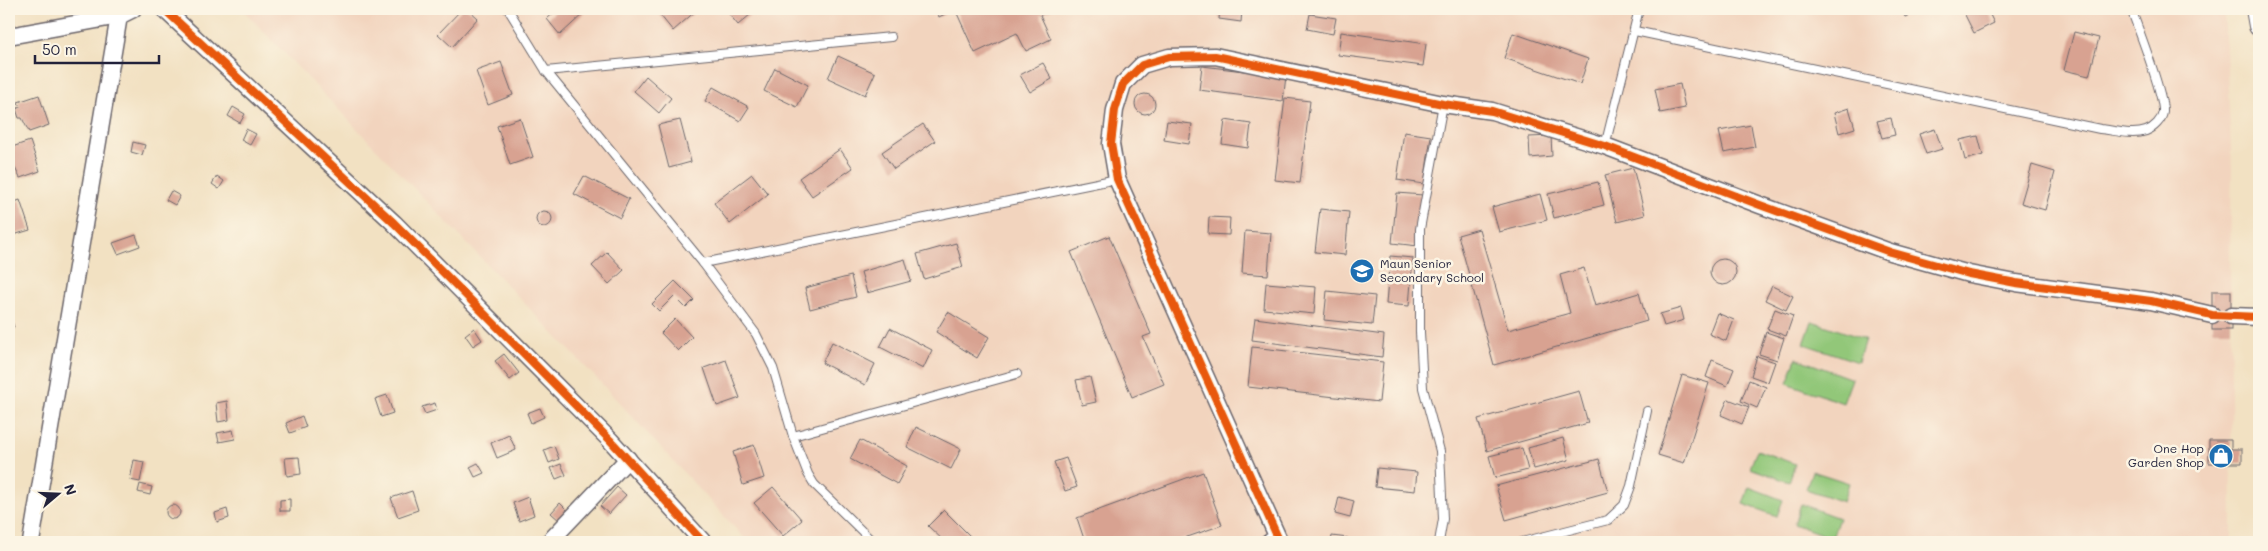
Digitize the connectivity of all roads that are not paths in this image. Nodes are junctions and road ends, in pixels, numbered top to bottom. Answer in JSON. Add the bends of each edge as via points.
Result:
{"nodes":[{"id":1,"x":164,"y":9,"type":"edge"},
{"id":2,"x":508,"y":9,"type":"edge"},
{"id":3,"x":1640,"y":9,"type":"edge"},
{"id":4,"x":2131,"y":9,"type":"edge"},
{"id":5,"x":2256,"y":9,"type":"edge"},
{"id":6,"x":126,"y":13,"type":"edge"},
{"id":7,"x":2259,"y":26,"type":"edge"},
{"id":8,"x":1635,"y":30,"type":"junction"},
{"id":9,"x":9,"y":36,"type":"edge"},
{"id":10,"x":890,"y":37,"type":"dead end"},
{"id":11,"x":546,"y":71,"type":"junction"},
{"id":12,"x":1442,"y":104,"type":"junction"},
{"id":13,"x":1605,"y":146,"type":"junction"},
{"id":14,"x":1117,"y":179,"type":"junction"},
{"id":15,"x":703,"y":263,"type":"junction"},
{"id":16,"x":2212,"y":315,"type":"dead end"},
{"id":17,"x":2231,"y":316,"type":"dead end"},
{"id":18,"x":2259,"y":317,"type":"edge"},
{"id":19,"x":1017,"y":374,"type":"dead end"},
{"id":20,"x":1648,"y":411,"type":"dead end"},
{"id":21,"x":793,"y":436,"type":"junction"},
{"id":22,"x":628,"y":459,"type":"junction"},
{"id":23,"x":1276,"y":541,"type":"edge"},
{"id":24,"x":31,"y":542,"type":"edge"},
{"id":25,"x":549,"y":542,"type":"edge"},
{"id":26,"x":703,"y":542,"type":"edge"},
{"id":27,"x":873,"y":542,"type":"edge"},
{"id":28,"x":1439,"y":542,"type":"edge"},
{"id":29,"x":1522,"y":542,"type":"edge"}],
"edges":[{"from":1,"to":22,"type":"street","via":[[394,223]]},
{"from":2,"to":11,"type":"lane"},
{"from":3,"to":8,"type":"lane"},
{"from":4,"to":8,"type":"lane","via":[[2163,111],[2156,125],[2134,132],[2100,129]]},
{"from":5,"to":7,"type":"street"},
{"from":6,"to":9,"type":"street"},
{"from":6,"to":24,"type":"street"},
{"from":8,"to":13,"type":"lane"},
{"from":10,"to":11,"type":"lane"},
{"from":11,"to":15,"type":"lane"},
{"from":12,"to":13,"type":"street","via":[[1492,111]]},
{"from":12,"to":14,"type":"street","via":[[1214,56],[1169,57],[1142,66],[1123,84],[1115,110],[1111,144]]},
{"from":12,"to":28,"type":"lane","via":[[1420,238],[1422,388],[1440,451],[1443,518]]},
{"from":13,"to":16,"type":"street","via":[[1881,248],[1969,274],[2151,301]]},
{"from":14,"to":15,"type":"lane"},
{"from":14,"to":23,"type":"street"},
{"from":15,"to":21,"type":"lane","via":[[766,351]]},
{"from":17,"to":18,"type":"street"},
{"from":19,"to":21,"type":"lane"},
{"from":20,"to":29,"type":"lane","via":[[1624,505],[1608,520]]},
{"from":21,"to":27,"type":"lane","via":[[814,484]]},
{"from":22,"to":25,"type":"street"},
{"from":22,"to":26,"type":"street"}]}
